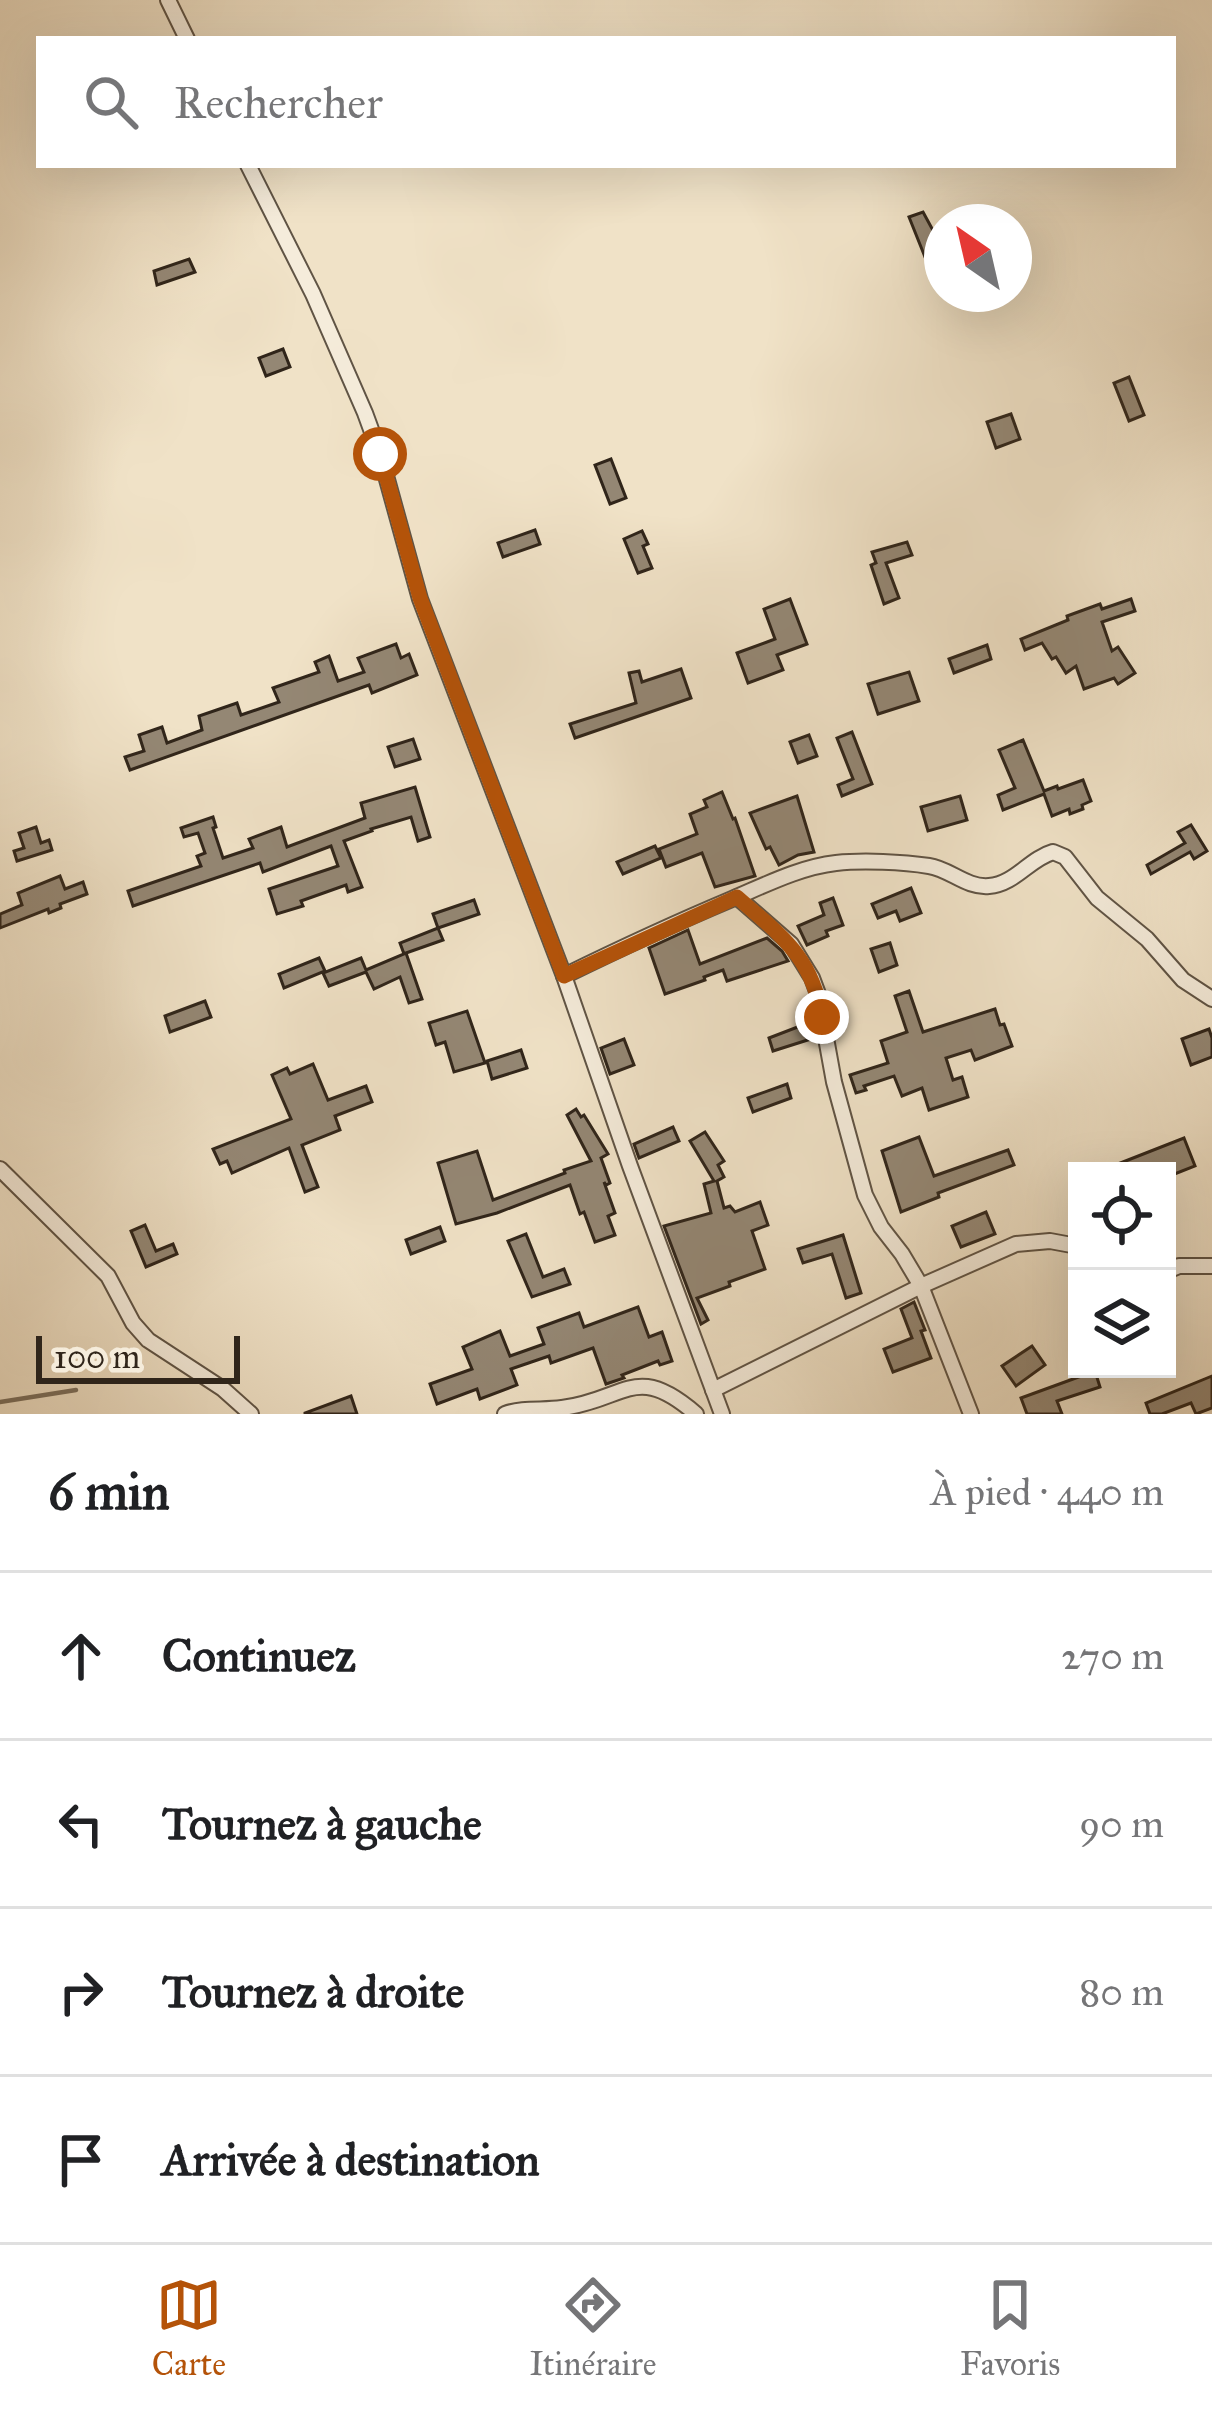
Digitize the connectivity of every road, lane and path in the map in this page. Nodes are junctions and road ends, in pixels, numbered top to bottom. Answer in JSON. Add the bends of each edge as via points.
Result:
{"nodes":[{"id":1,"x":169,"y":0,"type":"edge"},
{"id":2,"x":186,"y":36,"type":"edge"},
{"id":3,"x":250,"y":168,"type":"edge"},
{"id":4,"x":737,"y":897,"type":"junction"},
{"id":5,"x":564,"y":976,"type":"junction"},
{"id":6,"x":1212,"y":999,"type":"edge"},
{"id":7,"x":0,"y":1169,"type":"edge"},
{"id":8,"x":1068,"y":1244,"type":"edge"},
{"id":9,"x":1212,"y":1266,"type":"edge"},
{"id":10,"x":1169,"y":1270,"type":"edge"},
{"id":11,"x":921,"y":1286,"type":"junction"},
{"id":12,"x":713,"y":1390,"type":"junction"},
{"id":13,"x":251,"y":1414,"type":"edge"},
{"id":14,"x":505,"y":1414,"type":"edge"},
{"id":15,"x":696,"y":1414,"type":"edge"},
{"id":16,"x":722,"y":1414,"type":"edge"},
{"id":17,"x":971,"y":1414,"type":"edge"}],
"edges":[{"from":1,"to":2,"type":"street"},
{"from":3,"to":5,"type":"street","via":[[365,413],[420,598]]},
{"from":4,"to":5,"type":"street"},
{"from":4,"to":6,"type":"street","via":[[851,862],[930,866],[993,886],[1057,853],[1183,980]]},
{"from":4,"to":11,"type":"street","via":[[791,944],[812,978],[866,1195]]},
{"from":5,"to":12,"type":"street"},
{"from":7,"to":13,"type":"street","via":[[109,1276],[148,1340]]},
{"from":8,"to":11,"type":"street","via":[[1026,1241]]},
{"from":9,"to":10,"type":"street"},
{"from":11,"to":12,"type":"street"},
{"from":11,"to":17,"type":"street"},
{"from":12,"to":16,"type":"street"},
{"from":14,"to":15,"type":"street","via":[[566,1408],[644,1386],[668,1392]]}]}
